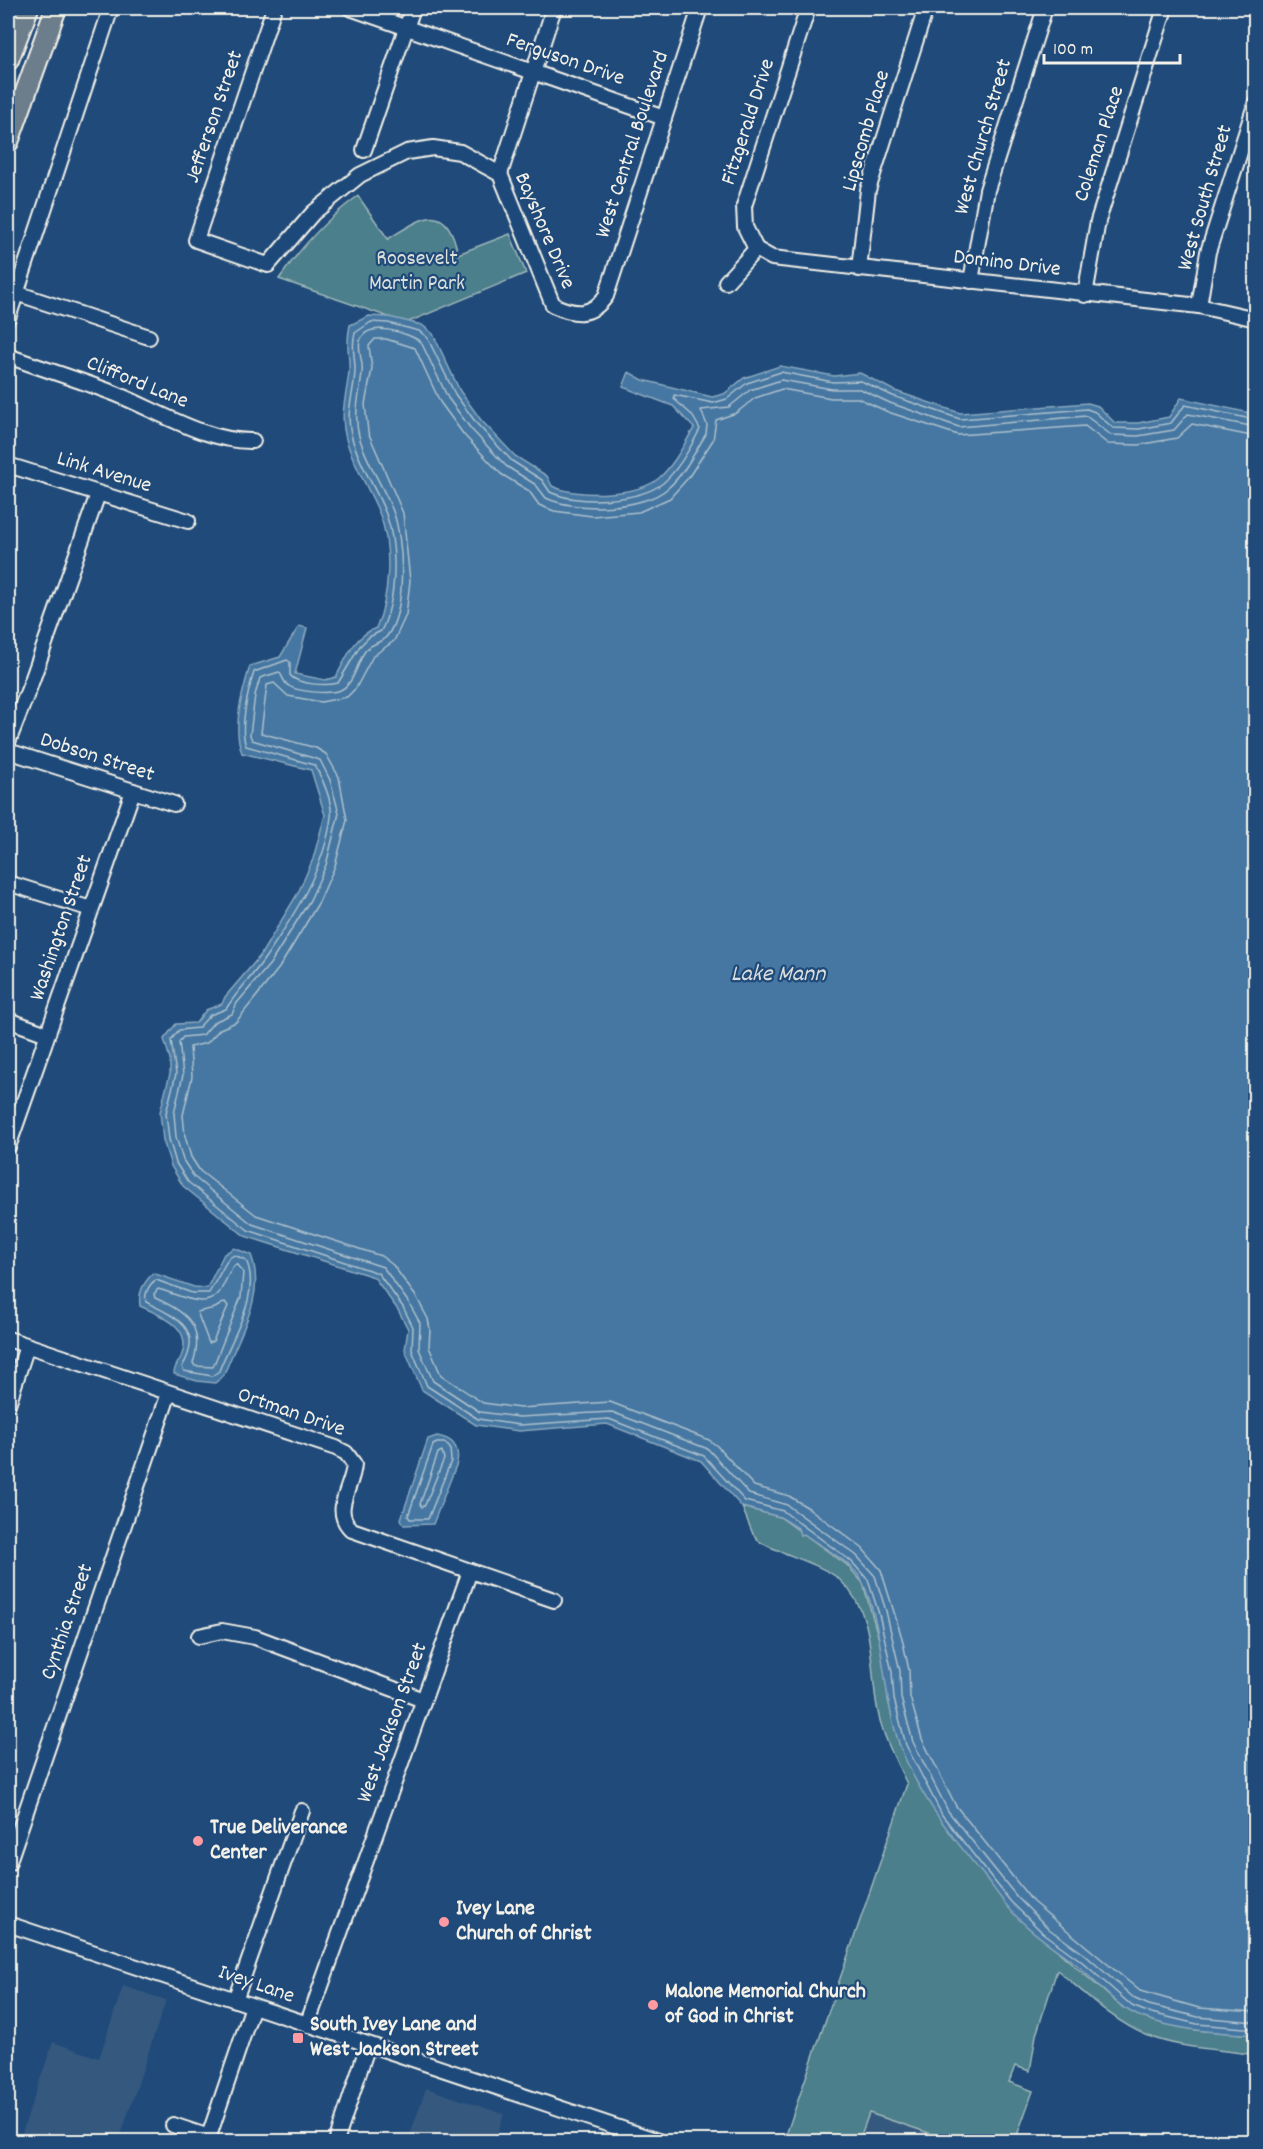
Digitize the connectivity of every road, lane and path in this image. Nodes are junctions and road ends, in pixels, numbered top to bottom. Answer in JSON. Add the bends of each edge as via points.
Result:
{"nodes":[{"id":1,"x":28,"y":8,"type":"edge"},
{"id":2,"x":56,"y":8,"type":"edge"},
{"id":3,"x":111,"y":8,"type":"edge"},
{"id":4,"x":274,"y":8,"type":"edge"},
{"id":5,"x":350,"y":8,"type":"edge"},
{"id":6,"x":413,"y":8,"type":"edge"},
{"id":7,"x":554,"y":8,"type":"edge"},
{"id":8,"x":700,"y":8,"type":"edge"},
{"id":9,"x":808,"y":8,"type":"edge"},
{"id":10,"x":926,"y":8,"type":"edge"},
{"id":11,"x":1046,"y":8,"type":"edge"},
{"id":12,"x":1166,"y":8,"type":"edge"},
{"id":13,"x":406,"y":28,"type":"junction"},
{"id":14,"x":8,"y":60,"type":"edge"},
{"id":15,"x":533,"y":71,"type":"junction"},
{"id":16,"x":1256,"y":102,"type":"edge"},
{"id":17,"x":664,"y":118,"type":"junction"},
{"id":18,"x":8,"y":142,"type":"edge"},
{"id":19,"x":364,"y":150,"type":"dead end"},
{"id":20,"x":500,"y":174,"type":"junction"},
{"id":21,"x":756,"y":249,"type":"junction"},
{"id":22,"x":268,"y":265,"type":"joint"},
{"id":23,"x":859,"y":269,"type":"junction"},
{"id":24,"x":971,"y":281,"type":"junction"},
{"id":25,"x":726,"y":282,"type":"dead end"},
{"id":26,"x":16,"y":293,"type":"junction"},
{"id":27,"x":1084,"y":294,"type":"junction"},
{"id":28,"x":606,"y":296,"type":"joint"},
{"id":29,"x":1199,"y":306,"type":"junction"},
{"id":30,"x":8,"y":318,"type":"edge"},
{"id":31,"x":1256,"y":319,"type":"edge"},
{"id":32,"x":149,"y":337,"type":"dead end"},
{"id":33,"x":8,"y":356,"type":"edge"},
{"id":34,"x":253,"y":441,"type":"dead end"},
{"id":35,"x":8,"y":465,"type":"edge"},
{"id":36,"x":98,"y":494,"type":"junction"},
{"id":37,"x":188,"y":521,"type":"dead end"},
{"id":38,"x":8,"y":742,"type":"edge"},
{"id":39,"x":8,"y":751,"type":"edge"},
{"id":40,"x":133,"y":791,"type":"junction"},
{"id":41,"x":174,"y":804,"type":"dead end"},
{"id":42,"x":8,"y":882,"type":"edge"},
{"id":43,"x":91,"y":909,"type":"junction"},
{"id":44,"x":8,"y":1020,"type":"edge"},
{"id":45,"x":47,"y":1034,"type":"junction"},
{"id":46,"x":8,"y":1147,"type":"edge"},
{"id":47,"x":8,"y":1339,"type":"edge"},
{"id":48,"x":27,"y":1346,"type":"junction"},
{"id":49,"x":169,"y":1393,"type":"junction"},
{"id":50,"x":8,"y":1404,"type":"edge"},
{"id":51,"x":470,"y":1571,"type":"junction"},
{"id":52,"x":554,"y":1600,"type":"dead end"},
{"id":53,"x":199,"y":1636,"type":"dead end"},
{"id":54,"x":423,"y":1700,"type":"junction"},
{"id":55,"x":302,"y":1811,"type":"dead end"},
{"id":56,"x":8,"y":1864,"type":"edge"},
{"id":57,"x":8,"y":1924,"type":"edge"},
{"id":58,"x":235,"y":2000,"type":"junction"},
{"id":59,"x":253,"y":2007,"type":"junction"},
{"id":60,"x":307,"y":2025,"type":"junction"},
{"id":61,"x":368,"y":2045,"type":"junction"},
{"id":62,"x":173,"y":2125,"type":"dead end"},
{"id":63,"x":208,"y":2139,"type":"edge"},
{"id":64,"x":336,"y":2142,"type":"edge"},
{"id":65,"x":662,"y":2142,"type":"edge"}],
"edges":[{"from":1,"to":14,"type":"highway"},
{"from":2,"to":18,"type":"highway"},
{"from":3,"to":26,"type":"street"},
{"from":4,"to":22,"type":"street","name":"Jefferson Street","via":[[196,240]]},
{"from":5,"to":13,"type":"street","name":"Ferguson Drive"},
{"from":6,"to":13,"type":"street"},
{"from":7,"to":15,"type":"street"},
{"from":8,"to":17,"type":"street","name":"West Central Boulevard"},
{"from":9,"to":21,"type":"street","name":"Fitzgerald Drive","via":[[744,206],[745,227]]},
{"from":10,"to":23,"type":"street","name":"Lipscomb Place","via":[[868,190]]},
{"from":11,"to":24,"type":"street","name":"West Church Street","via":[[987,190]]},
{"from":12,"to":27,"type":"street","name":"Coleman Place","via":[[1098,221]]},
{"from":13,"to":15,"type":"street","name":"Ferguson Drive"},
{"from":13,"to":19,"type":"street"},
{"from":15,"to":17,"type":"street","name":"Ferguson Drive"},
{"from":15,"to":20,"type":"street"},
{"from":16,"to":29,"type":"street","name":"West South Street","via":[[1208,252]]},
{"from":17,"to":28,"type":"street","name":"West Central Boulevard"},
{"from":20,"to":22,"type":"street","name":"Bayshore Drive","via":[[460,152],[433,148],[407,152],[360,175],[322,205]]},
{"from":20,"to":28,"type":"street","name":"Bayshore Drive","via":[[553,305],[570,313],[588,313],[598,308]]},
{"from":21,"to":23,"type":"street","name":"Domino Drive","via":[[772,258]]},
{"from":21,"to":25,"type":"street"},
{"from":23,"to":24,"type":"street","name":"Domino Drive"},
{"from":24,"to":27,"type":"street","name":"Domino Drive"},
{"from":26,"to":30,"type":"street"},
{"from":26,"to":32,"type":"street","name":"Clifford Lane"},
{"from":27,"to":29,"type":"street","name":"Domino Drive"},
{"from":29,"to":31,"type":"street","name":"Domino Drive"},
{"from":33,"to":34,"type":"street","name":"Clifford Lane","via":[[113,393],[178,423]]},
{"from":35,"to":36,"type":"street","name":"Link Avenue"},
{"from":36,"to":37,"type":"street","name":"Link Avenue"},
{"from":36,"to":38,"type":"street"},
{"from":39,"to":40,"type":"street","name":"Dobson Street"},
{"from":40,"to":41,"type":"street","name":"Dobson Street"},
{"from":40,"to":43,"type":"street","name":"Washington Street"},
{"from":42,"to":43,"type":"street"},
{"from":43,"to":45,"type":"street","name":"Washington Street"},
{"from":44,"to":45,"type":"street"},
{"from":45,"to":46,"type":"street","name":"Washington Street"},
{"from":47,"to":48,"type":"street","name":"Ortman Drive"},
{"from":48,"to":49,"type":"street","name":"Ortman Drive"},
{"from":48,"to":50,"type":"street"},
{"from":49,"to":51,"type":"street","name":"Ortman Drive","via":[[346,1453],[354,1464],[354,1473],[342,1505],[344,1524]]},
{"from":49,"to":56,"type":"street","name":"Cynthia Street"},
{"from":51,"to":52,"type":"street","name":"Ortman Drive"},
{"from":51,"to":54,"type":"street","name":"West Jackson Street"},
{"from":53,"to":54,"type":"street","via":[[222,1631],[255,1637]]},
{"from":54,"to":60,"type":"street","name":"West Jackson Street"},
{"from":55,"to":58,"type":"street"},
{"from":57,"to":58,"type":"street","name":"Ivey Lane"},
{"from":58,"to":59,"type":"street","name":"Ivey Lane"},
{"from":59,"to":60,"type":"street","name":"Ivey Lane"},
{"from":59,"to":63,"type":"street"},
{"from":60,"to":61,"type":"street","name":"Ivey Lane"},
{"from":61,"to":64,"type":"street"},
{"from":61,"to":65,"type":"street","name":"Ivey Lane"},
{"from":62,"to":63,"type":"street"}]}
